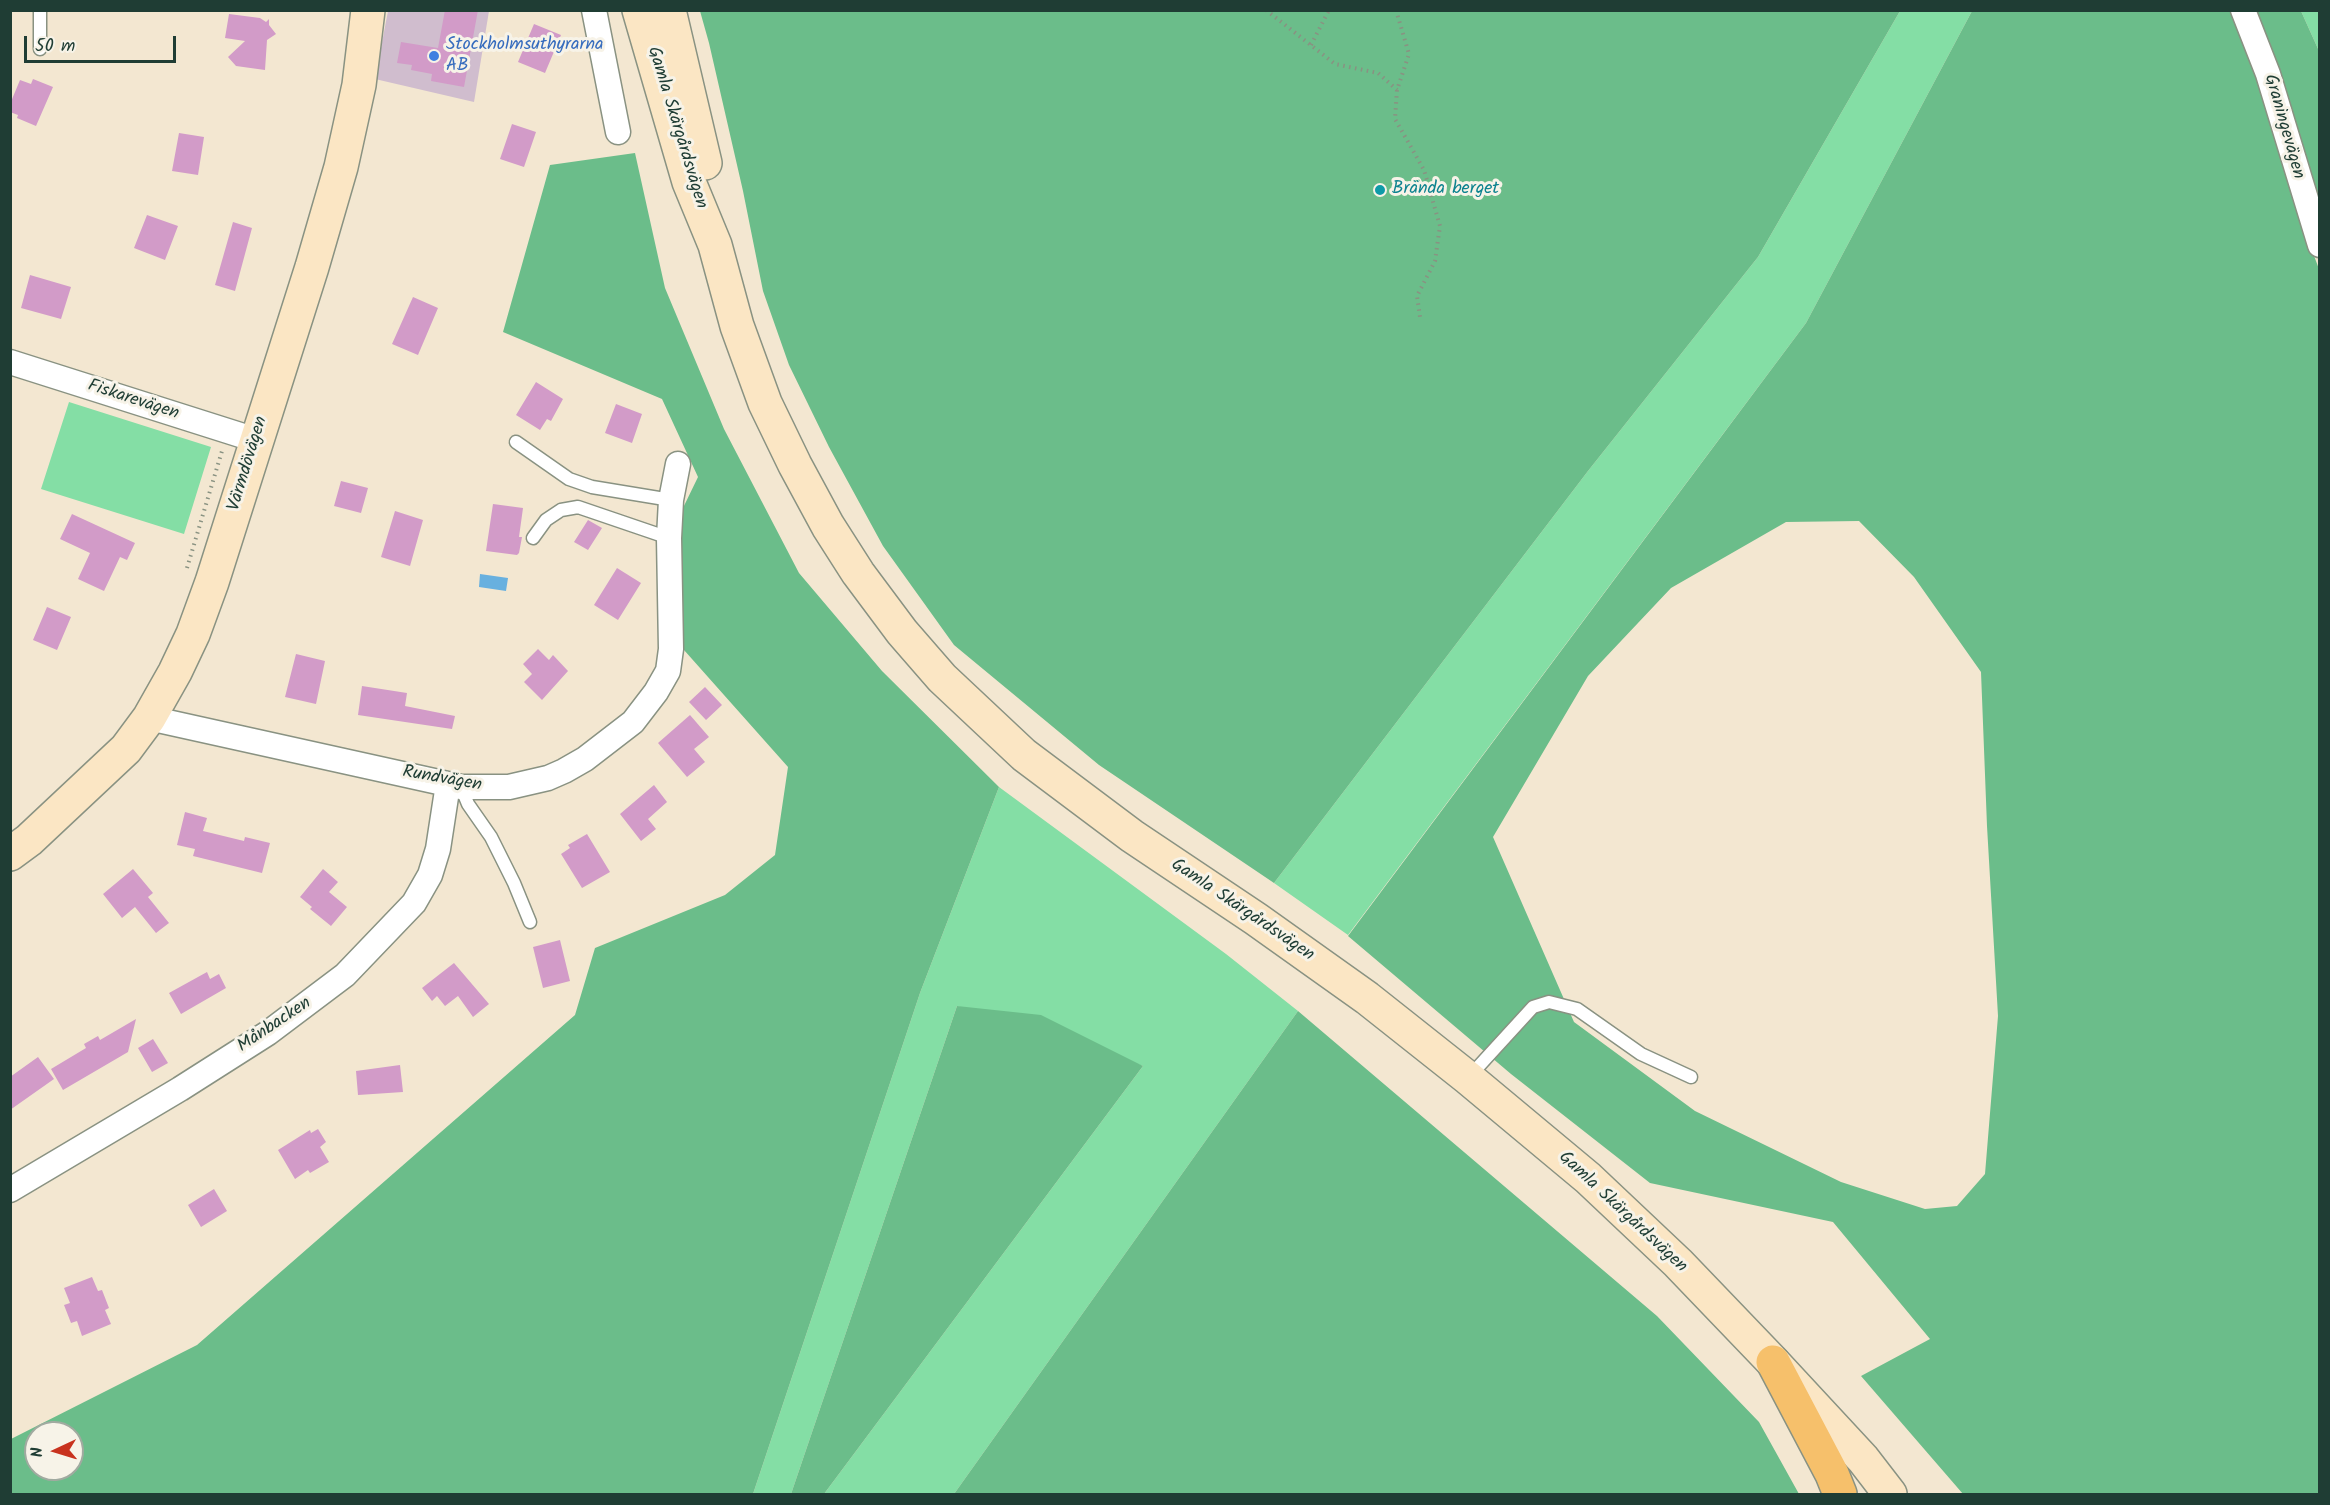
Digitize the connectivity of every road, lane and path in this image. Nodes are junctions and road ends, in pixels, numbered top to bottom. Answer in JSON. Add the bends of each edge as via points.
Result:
{"nodes":[{"id":1,"x":40,"y":10,"type":"edge"},
{"id":2,"x":368,"y":10,"type":"edge"},
{"id":3,"x":594,"y":10,"type":"edge"},
{"id":4,"x":639,"y":10,"type":"edge"},
{"id":5,"x":669,"y":10,"type":"edge"},
{"id":6,"x":1266,"y":10,"type":"edge"},
{"id":7,"x":1329,"y":10,"type":"edge"},
{"id":8,"x":1396,"y":10,"type":"edge"},
{"id":9,"x":2243,"y":10,"type":"edge"},
{"id":10,"x":1311,"y":45,"type":"junction"},
{"id":11,"x":40,"y":49,"type":"dead end"},
{"id":12,"x":1397,"y":90,"type":"junction"},
{"id":13,"x":618,"y":132,"type":"dead end"},
{"id":14,"x":715,"y":245,"type":"junction"},
{"id":15,"x":2319,"y":245,"type":"edge"},
{"id":16,"x":1420,"y":317,"type":"dead end"},
{"id":17,"x":10,"y":362,"type":"edge"},
{"id":18,"x":256,"y":440,"type":"junction"},
{"id":19,"x":516,"y":442,"type":"dead end"},
{"id":20,"x":678,"y":464,"type":"dead end"},
{"id":21,"x":671,"y":500,"type":"junction"},
{"id":22,"x":533,"y":538,"type":"dead end"},
{"id":23,"x":669,"y":538,"type":"junction"},
{"id":24,"x":148,"y":718,"type":"junction"},
{"id":25,"x":455,"y":785,"type":"junction"},
{"id":26,"x":10,"y":854,"type":"edge"},
{"id":27,"x":530,"y":922,"type":"dead end"},
{"id":28,"x":1690,"y":1077,"type":"dead end"},
{"id":29,"x":1468,"y":1078,"type":"junction"},
{"id":30,"x":10,"y":1190,"type":"edge"},
{"id":31,"x":1773,"y":1362,"type":"junction"},
{"id":32,"x":1840,"y":1494,"type":"edge"},
{"id":33,"x":1890,"y":1494,"type":"edge"}],
"edges":[{"from":1,"to":11,"type":"lane"},
{"from":2,"to":18,"type":"main road","name":"Värmdövägen","via":[[359,85],[341,167]]},
{"from":3,"to":13,"type":"street"},
{"from":4,"to":14,"type":"main road","name":"Gamla Skärgårdsvägen","via":[[689,182]]},
{"from":5,"to":14,"type":"main road","name":"Gamla Skärgårdsvägen","via":[[708,178]]},
{"from":6,"to":10,"type":"path"},
{"from":7,"to":10,"type":"path"},
{"from":8,"to":12,"type":"path","via":[[1409,54]]},
{"from":9,"to":15,"type":"street","name":"Graningevägen","via":[[2268,74]]},
{"from":10,"to":12,"type":"path","via":[[1335,64],[1377,74]]},
{"from":12,"to":16,"type":"path","via":[[1395,118],[1424,170],[1440,226],[1435,261],[1417,296]]},
{"from":14,"to":29,"type":"main road","name":"Gamla Skärgårdsvägen","via":[[737,326],[765,403],[795,465],[858,573],[942,678],[1024,754],[1073,793],[1367,998]]},
{"from":17,"to":18,"type":"street","name":"Fiskarevägen"},
{"from":18,"to":24,"type":"main road","name":"Värmdövägen","via":[[193,634]]},
{"from":19,"to":21,"type":"lane","via":[[569,479],[592,487]]},
{"from":20,"to":21,"type":"street","name":"Rundvägen"},
{"from":21,"to":23,"type":"street","name":"Rundvägen"},
{"from":22,"to":23,"type":"lane","via":[[546,520],[561,510],[578,507]]},
{"from":23,"to":25,"type":"street","name":"Rundvägen","via":[[668,671],[633,722],[585,759],[548,778],[509,787]]},
{"from":24,"to":25,"type":"street","name":"Rundvägen"},
{"from":24,"to":26,"type":"main road","name":"Värmdövägen","via":[[126,749]]},
{"from":25,"to":27,"type":"lane","via":[[491,837]]},
{"from":25,"to":30,"type":"street","name":"Månbacken","via":[[430,875],[414,903],[345,975],[249,1045]]},
{"from":28,"to":29,"type":"lane","via":[[1641,1054],[1576,1009],[1549,1002],[1533,1007]]},
{"from":29,"to":31,"type":"main road","name":"Gamla Skärgårdsvägen","via":[[1588,1178],[1678,1263]]},
{"from":31,"to":32,"type":"highway"},
{"from":31,"to":33,"type":"main road","name":"Gamla Skärgårdsvägen","via":[[1863,1459]]}]}
